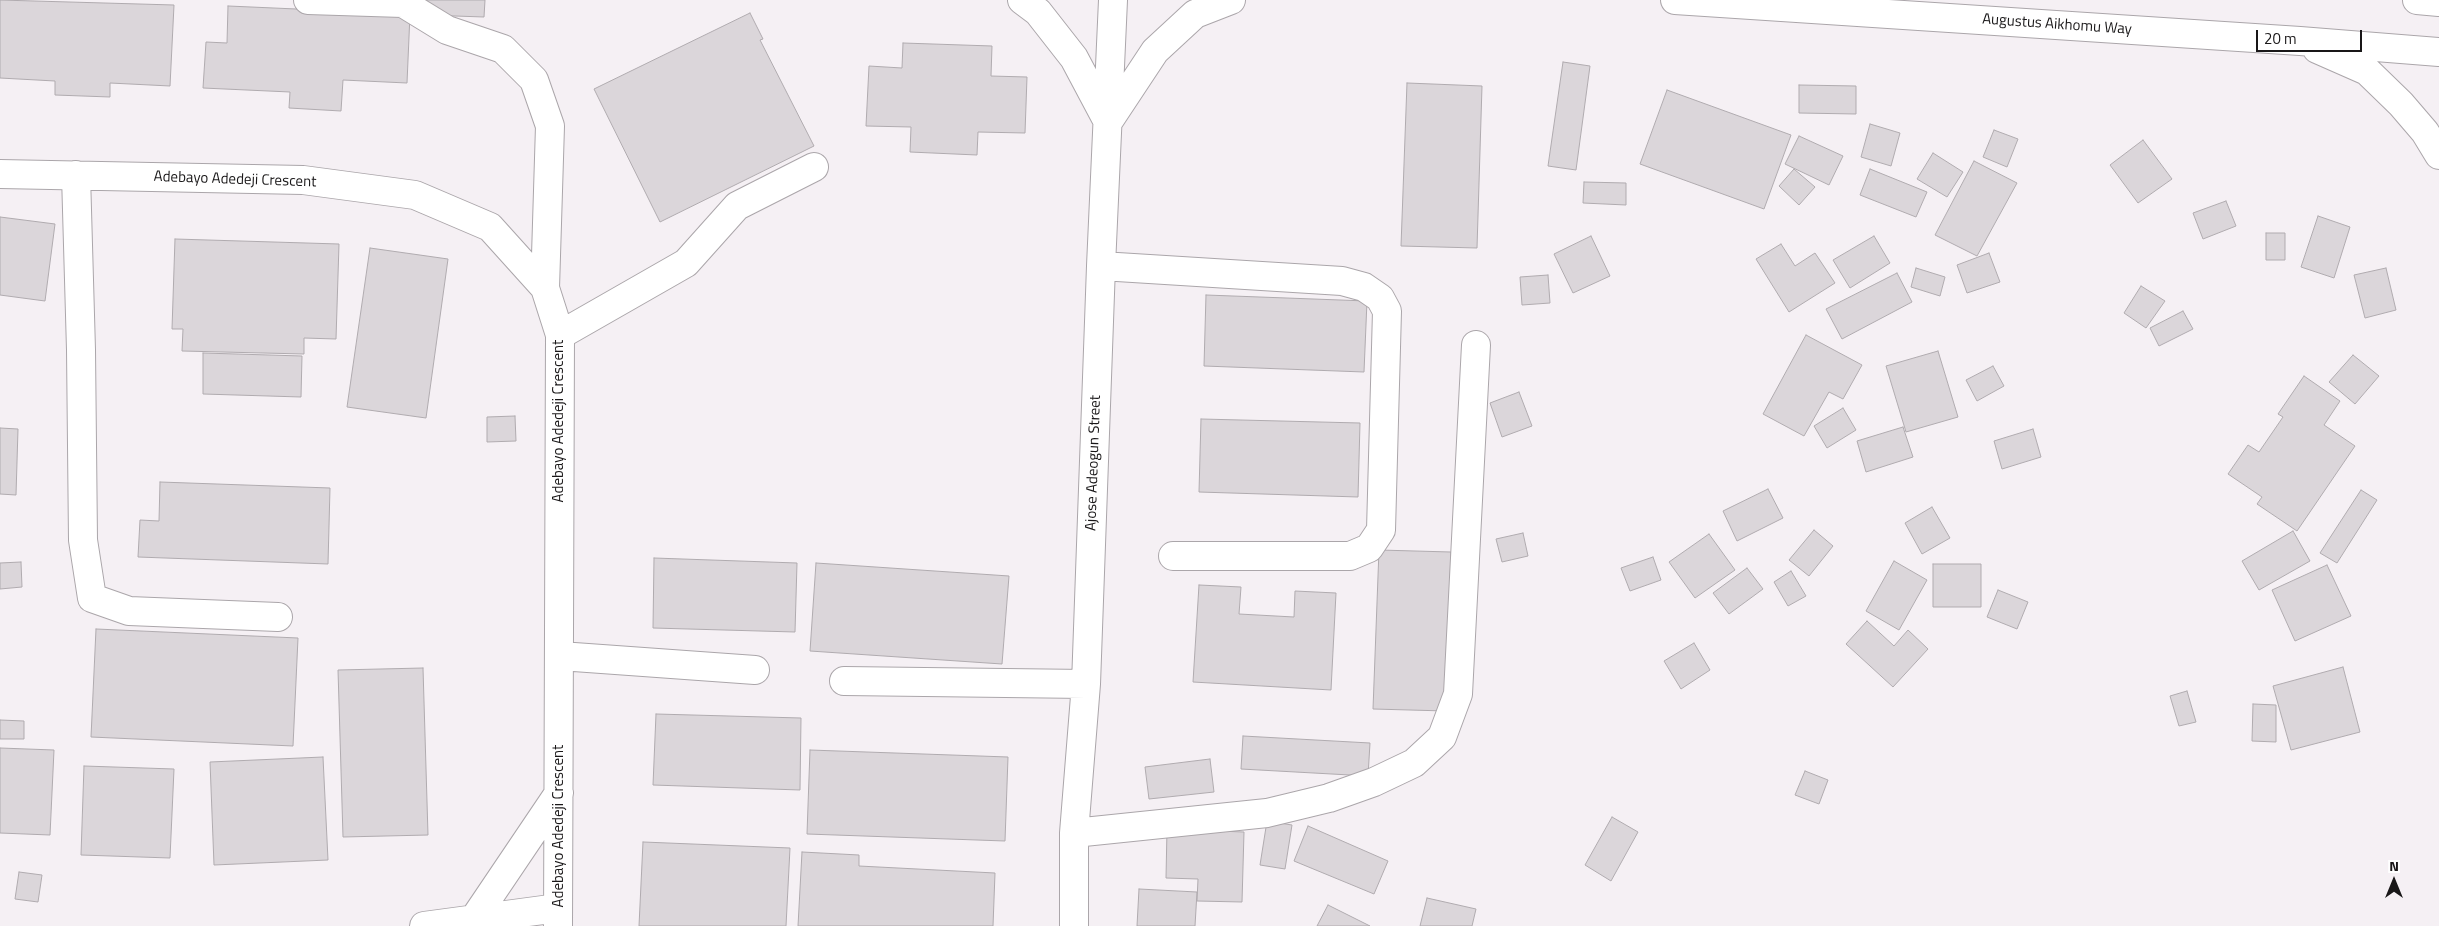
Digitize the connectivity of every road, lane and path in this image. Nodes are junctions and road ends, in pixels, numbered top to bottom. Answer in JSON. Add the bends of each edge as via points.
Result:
{"nodes":[{"id":1,"x":308,"y":0,"type":"edge"},
{"id":2,"x":1022,"y":0,"type":"edge"},
{"id":3,"x":1113,"y":0,"type":"edge"},
{"id":4,"x":1231,"y":0,"type":"edge"},
{"id":5,"x":1675,"y":0,"type":"edge"},
{"id":6,"x":2417,"y":0,"type":"edge"},
{"id":7,"x":2439,"y":2,"type":"edge"},
{"id":8,"x":2300,"y":41,"type":"junction"},
{"id":9,"x":2439,"y":52,"type":"edge"},
{"id":10,"x":1108,"y":122,"type":"junction"},
{"id":11,"x":2439,"y":155,"type":"edge"},
{"id":12,"x":814,"y":167,"type":"dead end"},
{"id":13,"x":0,"y":174,"type":"edge"},
{"id":14,"x":76,"y":175,"type":"junction"},
{"id":15,"x":1100,"y":266,"type":"junction"},
{"id":16,"x":545,"y":288,"type":"junction"},
{"id":17,"x":560,"y":335,"type":"junction"},
{"id":18,"x":1476,"y":345,"type":"dead end"},
{"id":19,"x":1172,"y":556,"type":"dead end"},
{"id":20,"x":278,"y":617,"type":"dead end"},
{"id":21,"x":560,"y":656,"type":"junction"},
{"id":22,"x":755,"y":670,"type":"dead end"},
{"id":23,"x":844,"y":681,"type":"dead end"},
{"id":24,"x":1086,"y":684,"type":"junction"},
{"id":25,"x":559,"y":793,"type":"junction"},
{"id":26,"x":1074,"y":834,"type":"junction"},
{"id":27,"x":558,"y":917,"type":"edge"},
{"id":28,"x":478,"y":923,"type":"edge"},
{"id":29,"x":424,"y":926,"type":"edge"},
{"id":30,"x":1074,"y":926,"type":"edge"}],
"edges":[{"from":1,"to":16,"type":"street","via":[[403,3],[447,30],[504,49],[534,80],[550,126]]},
{"from":2,"to":10,"type":"street","via":[[1038,12],[1074,58]]},
{"from":3,"to":10,"type":"street","name":"Ajose Adeogun Street"},
{"from":4,"to":10,"type":"street","via":[[1195,14],[1155,51]]},
{"from":5,"to":8,"type":"street","name":"Augustus Aikhomu Way"},
{"from":6,"to":7,"type":"street"},
{"from":8,"to":9,"type":"street","name":"Augustus Aikhomu Way"},
{"from":8,"to":11,"type":"street","via":[[2367,72],[2401,104]]},
{"from":10,"to":15,"type":"street","name":"Ajose Adeogun Street"},
{"from":12,"to":17,"type":"street","via":[[737,206],[686,263]]},
{"from":13,"to":14,"type":"street","name":"Adebayo Adedeji Crescent"},
{"from":14,"to":16,"type":"street","name":"Adebayo Adedeji Crescent","via":[[303,180],[415,195],[490,227]]},
{"from":14,"to":20,"type":"street","via":[[83,540],[92,598],[130,612]]},
{"from":15,"to":19,"type":"street","via":[[1342,280],[1364,287],[1380,298],[1387,311],[1382,530],[1369,548],[1350,556]]},
{"from":15,"to":24,"type":"street","name":"Ajose Adeogun Street"},
{"from":16,"to":17,"type":"street","name":"Adebayo Adedeji Crescent"},
{"from":17,"to":21,"type":"street","name":"Adebayo Adedeji Crescent"},
{"from":18,"to":26,"type":"street","via":[[1458,694],[1442,738],[1414,763],[1329,798],[1267,813]]},
{"from":21,"to":22,"type":"street"},
{"from":21,"to":25,"type":"street","name":"Adebayo Adedeji Crescent"},
{"from":23,"to":24,"type":"street"},
{"from":24,"to":26,"type":"street","name":"Ajose Adeogun Street"},
{"from":25,"to":27,"type":"street","name":"Adebayo Adedeji Crescent"},
{"from":25,"to":28,"type":"street"},
{"from":26,"to":30,"type":"street","name":"Ajose Adeogun Street"},
{"from":27,"to":28,"type":"street"},
{"from":28,"to":29,"type":"street"}]}
